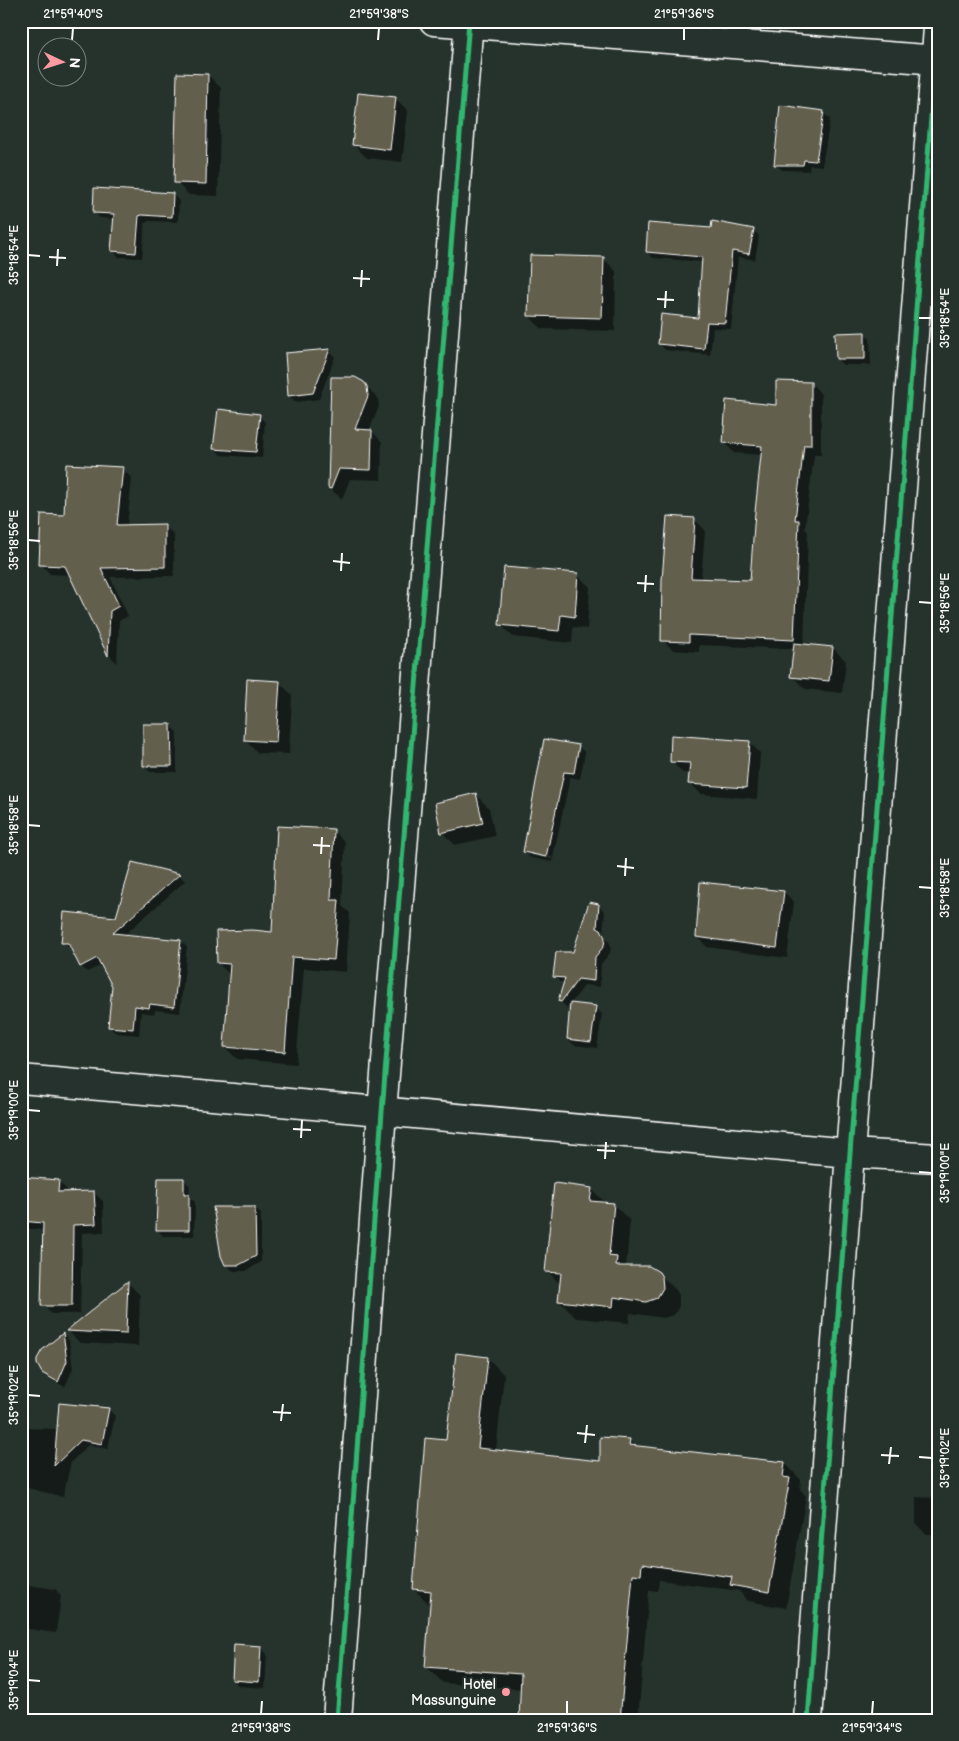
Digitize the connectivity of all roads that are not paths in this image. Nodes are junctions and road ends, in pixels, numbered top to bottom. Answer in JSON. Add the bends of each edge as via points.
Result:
{"nodes":[{"id":1,"x":434,"y":21,"type":"edge"},
{"id":2,"x":469,"y":23,"type":"edge"},
{"id":3,"x":938,"y":28,"type":"edge"},
{"id":4,"x":937,"y":60,"type":"edge"},
{"id":5,"x":21,"y":1079,"type":"edge"},
{"id":6,"x":382,"y":1112,"type":"junction"},
{"id":7,"x":850,"y":1153,"type":"junction"},
{"id":8,"x":938,"y":1158,"type":"edge"},
{"id":9,"x":337,"y":1720,"type":"edge"},
{"id":10,"x":808,"y":1720,"type":"edge"}],
"edges":[{"from":1,"to":2,"type":"street"},
{"from":2,"to":4,"type":"street"},
{"from":2,"to":6,"type":"street"},
{"from":3,"to":4,"type":"street"},
{"from":4,"to":7,"type":"street"},
{"from":5,"to":6,"type":"street"},
{"from":6,"to":7,"type":"street"},
{"from":6,"to":9,"type":"street"},
{"from":7,"to":8,"type":"street"},
{"from":7,"to":10,"type":"street"}]}
